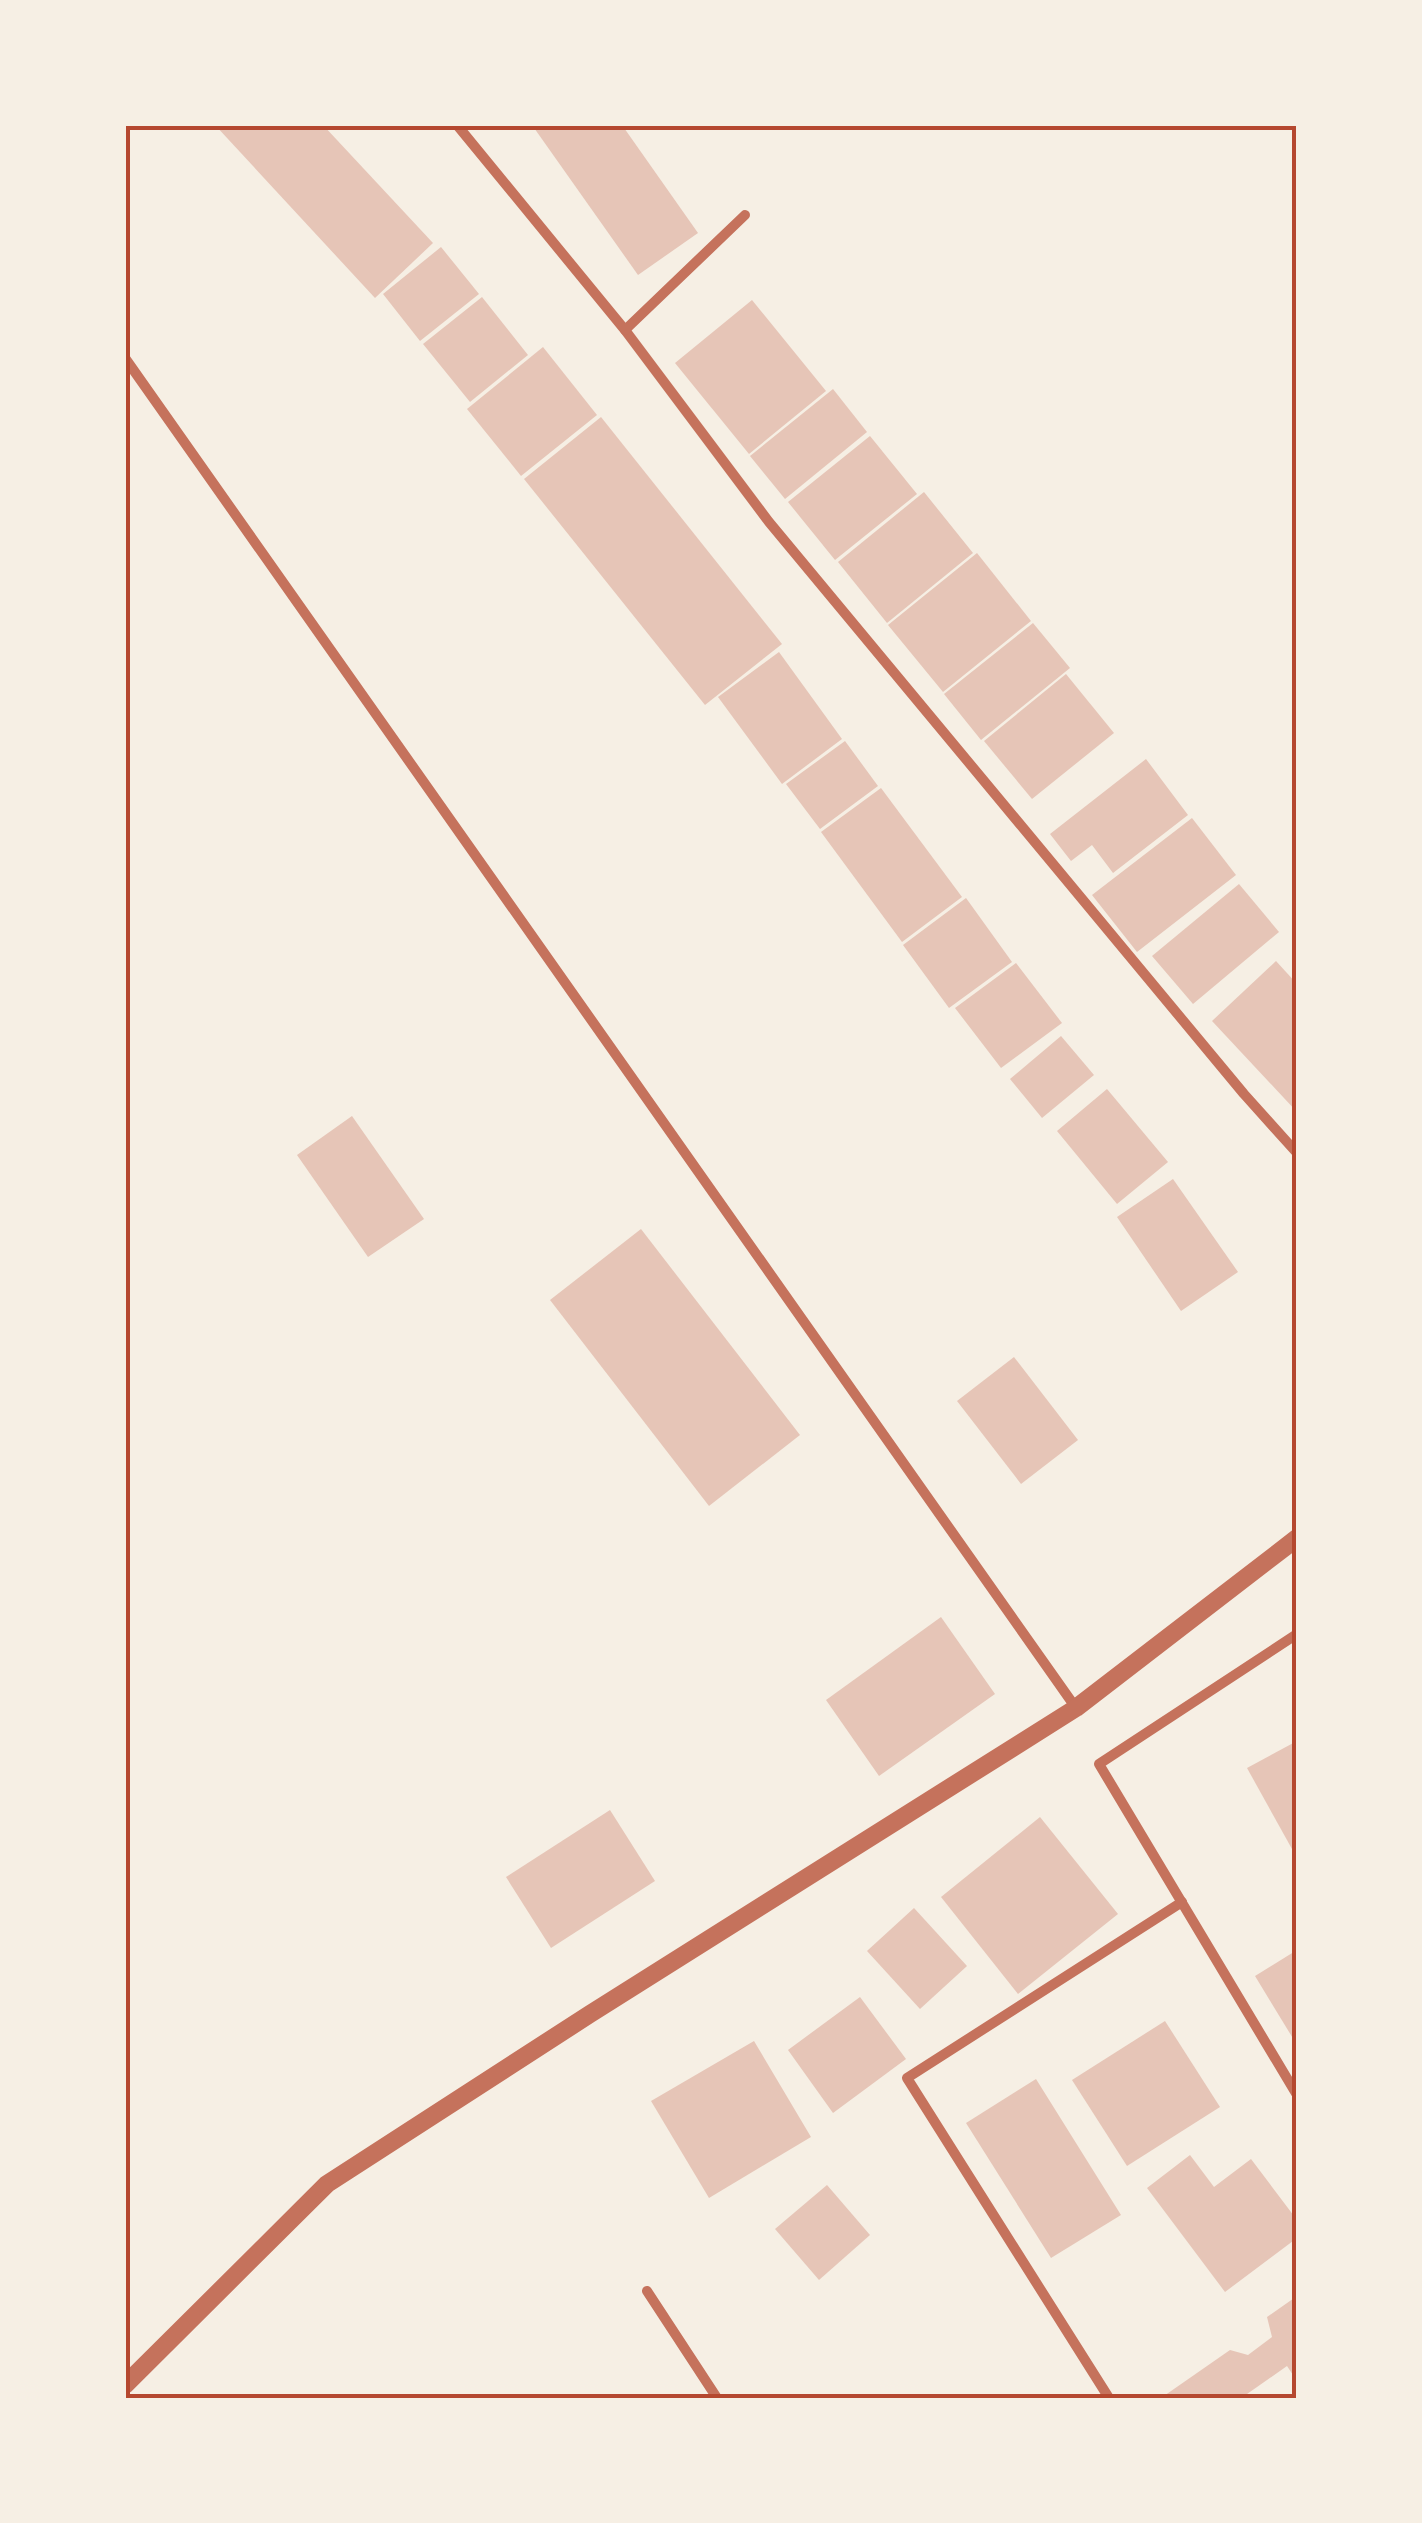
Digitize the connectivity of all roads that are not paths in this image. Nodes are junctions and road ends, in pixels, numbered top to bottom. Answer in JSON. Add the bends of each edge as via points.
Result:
{"nodes":[{"id":1,"x":457,"y":125,"type":"edge"},
{"id":2,"x":745,"y":216,"type":"dead end"},
{"id":3,"x":625,"y":330,"type":"junction"},
{"id":4,"x":125,"y":358,"type":"edge"},
{"id":5,"x":1297,"y":1153,"type":"edge"},
{"id":6,"x":1297,"y":1538,"type":"edge"},
{"id":7,"x":1297,"y":1634,"type":"edge"},
{"id":8,"x":1076,"y":1708,"type":"junction"},
{"id":9,"x":1182,"y":1902,"type":"junction"},
{"id":10,"x":1297,"y":2094,"type":"edge"},
{"id":11,"x":647,"y":2291,"type":"dead end"},
{"id":12,"x":125,"y":2385,"type":"edge"},
{"id":13,"x":717,"y":2398,"type":"edge"},
{"id":14,"x":1109,"y":2398,"type":"edge"}],
"edges":[{"from":1,"to":3,"type":"street"},
{"from":2,"to":3,"type":"street"},
{"from":3,"to":5,"type":"street","via":[[770,522]]},
{"from":4,"to":8,"type":"street"},
{"from":6,"to":8,"type":"street"},
{"from":7,"to":9,"type":"street","via":[[1099,1764]]},
{"from":8,"to":12,"type":"street","via":[[327,2184]]},
{"from":9,"to":10,"type":"street"},
{"from":9,"to":14,"type":"street","via":[[906,2078]]},
{"from":11,"to":13,"type":"street"}]}
